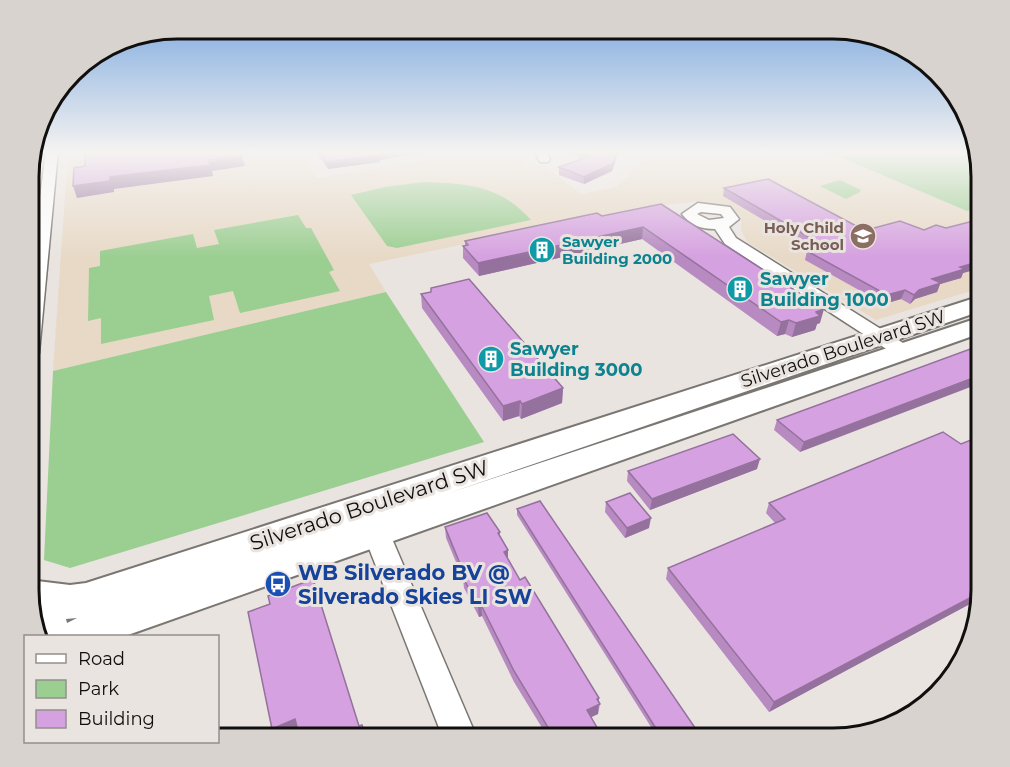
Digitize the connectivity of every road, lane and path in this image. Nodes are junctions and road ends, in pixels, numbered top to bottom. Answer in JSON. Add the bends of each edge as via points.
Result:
{"nodes":[{"id":1,"x":45,"y":187,"type":"edge"},
{"id":2,"x":39,"y":218,"type":"edge"},
{"id":3,"x":720,"y":225,"type":"dead end"},
{"id":4,"x":971,"y":308,"type":"edge"},
{"id":5,"x":971,"y":327,"type":"edge"},
{"id":6,"x":892,"y":344,"type":"junction"},
{"id":7,"x":371,"y":519,"type":"junction"},
{"id":8,"x":39,"y":598,"type":"edge"},
{"id":9,"x":40,"y":605,"type":"edge"},
{"id":10,"x":46,"y":634,"type":"edge"},
{"id":11,"x":84,"y":635,"type":"edge"},
{"id":12,"x":456,"y":728,"type":"edge"}],
"edges":[{"from":1,"to":2,"type":"street"},
{"from":3,"to":6,"type":"street","via":[[730,241]]},
{"from":4,"to":6,"type":"street","name":"Silverado Boulevard SW"},
{"from":5,"to":6,"type":"street","name":"Silverado Boulevard SW"},
{"from":6,"to":7,"type":"street","name":"Silverado Boulevard SW"},
{"from":7,"to":8,"type":"street","name":"Silverado Boulevard SW","via":[[86,600]]},
{"from":7,"to":11,"type":"street","name":"Silverado Boulevard SW"},
{"from":7,"to":12,"type":"street"},
{"from":9,"to":10,"type":"street","via":[[48,619]]}]}
